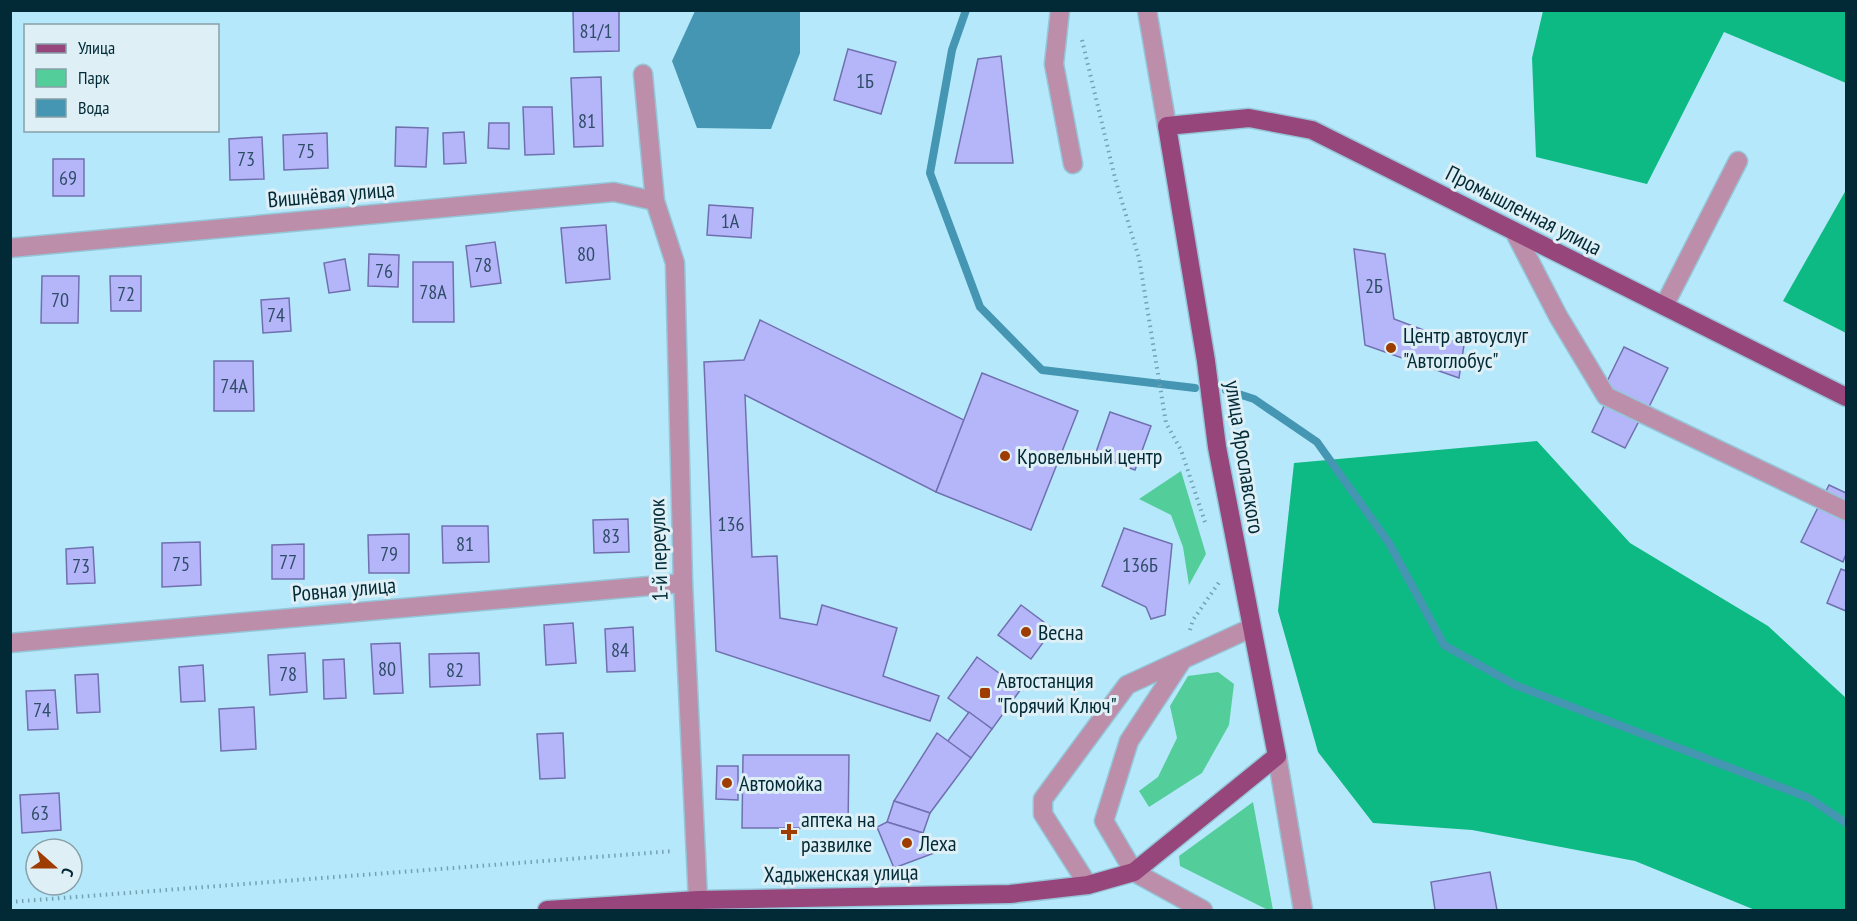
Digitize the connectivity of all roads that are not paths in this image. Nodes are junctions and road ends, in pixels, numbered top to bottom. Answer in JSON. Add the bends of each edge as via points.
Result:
{"nodes":[{"id":1,"x":1060,"y":10,"type":"edge"},
{"id":2,"x":1147,"y":10,"type":"edge"},
{"id":3,"x":643,"y":74,"type":"dead end"},
{"id":4,"x":1167,"y":126,"type":"junction"},
{"id":5,"x":1738,"y":161,"type":"dead end"},
{"id":6,"x":1073,"y":164,"type":"dead end"},
{"id":7,"x":655,"y":201,"type":"junction"},
{"id":8,"x":1514,"y":231,"type":"junction"},
{"id":9,"x":10,"y":248,"type":"edge"},
{"id":10,"x":1664,"y":306,"type":"junction"},
{"id":11,"x":1846,"y":397,"type":"edge"},
{"id":12,"x":1846,"y":511,"type":"edge"},
{"id":13,"x":683,"y":583,"type":"junction"},
{"id":14,"x":1251,"y":628,"type":"junction"},
{"id":15,"x":10,"y":643,"type":"edge"},
{"id":16,"x":1181,"y":662,"type":"junction"},
{"id":17,"x":1277,"y":756,"type":"junction"},
{"id":18,"x":1134,"y":872,"type":"junction"},
{"id":19,"x":1088,"y":885,"type":"junction"},
{"id":20,"x":698,"y":900,"type":"junction"},
{"id":21,"x":548,"y":910,"type":"edge"},
{"id":22,"x":1203,"y":910,"type":"edge"},
{"id":23,"x":1303,"y":910,"type":"edge"}],
"edges":[{"from":1,"to":6,"type":"street","via":[[1054,64]]},
{"from":2,"to":4,"type":"street","name":"улица Ярославского"},
{"from":3,"to":7,"type":"street","name":"1-й переулок"},
{"from":4,"to":8,"type":"main road","name":"Промышленная улица","via":[[1249,118],[1312,130]]},
{"from":4,"to":14,"type":"main road","name":"улица Ярославского","via":[[1217,447]]},
{"from":5,"to":10,"type":"street"},
{"from":7,"to":9,"type":"street","name":"Вишнёвая улица","via":[[614,192]]},
{"from":7,"to":13,"type":"street","name":"1-й переулок","via":[[675,263]]},
{"from":8,"to":10,"type":"main road","name":"Промышленная улица"},
{"from":8,"to":12,"type":"street","via":[[1606,396]]},
{"from":10,"to":11,"type":"main road","name":"Промышленная улица"},
{"from":13,"to":15,"type":"street","name":"Ровная улица"},
{"from":13,"to":20,"type":"street","name":"1-й переулок"},
{"from":14,"to":16,"type":"street"},
{"from":14,"to":17,"type":"main road","name":"улица Ярославского"},
{"from":16,"to":18,"type":"street","via":[[1129,741],[1104,821]]},
{"from":16,"to":19,"type":"street","via":[[1127,685],[1043,798],[1043,814]]},
{"from":17,"to":18,"type":"main road","name":"Хадыженская улица"},
{"from":17,"to":23,"type":"street","name":"улица Ярославского"},
{"from":18,"to":19,"type":"main road","name":"Хадыженская улица"},
{"from":18,"to":22,"type":"street"},
{"from":19,"to":20,"type":"main road","name":"Хадыженская улица","via":[[1010,894]]},
{"from":20,"to":21,"type":"main road","name":"Хадыженская улица"}]}
